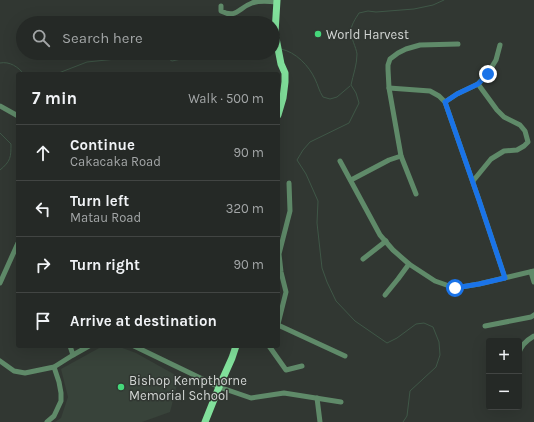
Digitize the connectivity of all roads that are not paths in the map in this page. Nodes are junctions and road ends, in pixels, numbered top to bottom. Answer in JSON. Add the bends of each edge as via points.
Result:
{"nodes":[{"id":1,"x":277,"y":1,"type":"edge"},
{"id":2,"x":221,"y":6,"type":"dead end"},
{"id":3,"x":276,"y":16,"type":"edge"},
{"id":4,"x":458,"y":44,"type":"dead end"},
{"id":5,"x":500,"y":45,"type":"dead end"},
{"id":6,"x":280,"y":60,"type":"edge"},
{"id":7,"x":478,"y":84,"type":"junction"},
{"id":8,"x":389,"y":88,"type":"junction"},
{"id":9,"x":445,"y":102,"type":"junction"},
{"id":10,"x":0,"y":106,"type":"edge"},
{"id":11,"x":280,"y":108,"type":"edge"},
{"id":12,"x":16,"y":115,"type":"edge"},
{"id":13,"x":401,"y":156,"type":"junction"},
{"id":14,"x":340,"y":160,"type":"dead end"},
{"id":15,"x":351,"y":180,"type":"junction"},
{"id":16,"x":472,"y":181,"type":"junction"},
{"id":17,"x":289,"y":183,"type":"dead end"},
{"id":18,"x":416,"y":194,"type":"dead end"},
{"id":19,"x":386,"y":242,"type":"junction"},
{"id":20,"x":16,"y":247,"type":"edge"},
{"id":21,"x":280,"y":250,"type":"edge"},
{"id":22,"x":363,"y":259,"type":"dead end"},
{"id":23,"x":280,"y":263,"type":"edge"},
{"id":24,"x":409,"y":264,"type":"junction"},
{"id":25,"x":532,"y":271,"type":"edge"},
{"id":26,"x":1,"y":277,"type":"edge"},
{"id":27,"x":505,"y":278,"type":"junction"},
{"id":28,"x":534,"y":282,"type":"edge"},
{"id":29,"x":0,"y":283,"type":"edge"},
{"id":30,"x":384,"y":295,"type":"dead end"},
{"id":31,"x":534,"y":315,"type":"edge"},
{"id":32,"x":280,"y":316,"type":"edge"},
{"id":33,"x":280,"y":325,"type":"edge"},
{"id":34,"x":485,"y":326,"type":"dead end"},
{"id":35,"x":534,"y":336,"type":"edge"},
{"id":36,"x":522,"y":346,"type":"edge"},
{"id":37,"x":71,"y":348,"type":"edge"},
{"id":38,"x":86,"y":348,"type":"edge"},
{"id":39,"x":139,"y":348,"type":"edge"},
{"id":40,"x":235,"y":348,"type":"edge"},
{"id":41,"x":270,"y":348,"type":"edge"},
{"id":42,"x":73,"y":354,"type":"junction"},
{"id":43,"x":345,"y":356,"type":"dead end"},
{"id":44,"x":0,"y":361,"type":"edge"},
{"id":45,"x":302,"y":366,"type":"dead end"},
{"id":46,"x":54,"y":367,"type":"junction"},
{"id":47,"x":219,"y":387,"type":"junction"},
{"id":48,"x":317,"y":398,"type":"junction"},
{"id":49,"x":340,"y":402,"type":"dead end"},
{"id":50,"x":47,"y":422,"type":"edge"},
{"id":51,"x":205,"y":422,"type":"edge"},
{"id":52,"x":320,"y":422,"type":"edge"}],
"edges":[{"from":1,"to":2,"type":"street","via":[[253,2],[236,14],[228,15],[221,12]]},
{"from":1,"to":3,"type":"main road"},
{"from":4,"to":8,"type":"street","via":[[420,45],[398,53],[390,59],[388,65]]},
{"from":5,"to":7,"type":"street","via":[[496,60]]},
{"from":6,"to":11,"type":"main road","via":[[285,82]]},
{"from":7,"to":9,"type":"street"},
{"from":7,"to":16,"type":"street","via":[[504,117],[520,125],[528,142],[517,150],[504,151],[491,159]]},
{"from":8,"to":9,"type":"street","via":[[430,91]]},
{"from":8,"to":13,"type":"street"},
{"from":9,"to":16,"type":"street"},
{"from":10,"to":12,"type":"street"},
{"from":13,"to":15,"type":"street"},
{"from":13,"to":18,"type":"street"},
{"from":14,"to":15,"type":"street"},
{"from":15,"to":19,"type":"street"},
{"from":16,"to":27,"type":"street"},
{"from":17,"to":21,"type":"street","via":[[290,211]]},
{"from":19,"to":22,"type":"street"},
{"from":19,"to":24,"type":"street"},
{"from":20,"to":26,"type":"street"},
{"from":23,"to":32,"type":"street","via":[[286,292]]},
{"from":24,"to":27,"type":"street","via":[[435,281],[455,288]]},
{"from":24,"to":30,"type":"street"},
{"from":25,"to":27,"type":"street"},
{"from":25,"to":28,"type":"street"},
{"from":26,"to":29,"type":"street"},
{"from":31,"to":34,"type":"street"},
{"from":33,"to":43,"type":"street"},
{"from":35,"to":36,"type":"street"},
{"from":37,"to":42,"type":"street"},
{"from":38,"to":42,"type":"street"},
{"from":39,"to":47,"type":"street"},
{"from":40,"to":47,"type":"main road"},
{"from":41,"to":45,"type":"street","via":[[286,370]]},
{"from":42,"to":46,"type":"street"},
{"from":44,"to":46,"type":"street","via":[[14,371],[25,373]]},
{"from":46,"to":50,"type":"street","via":[[61,401],[54,416]]},
{"from":47,"to":48,"type":"street","via":[[251,398],[284,393]]},
{"from":47,"to":51,"type":"main road"},
{"from":48,"to":49,"type":"street"},
{"from":48,"to":52,"type":"street"}]}
